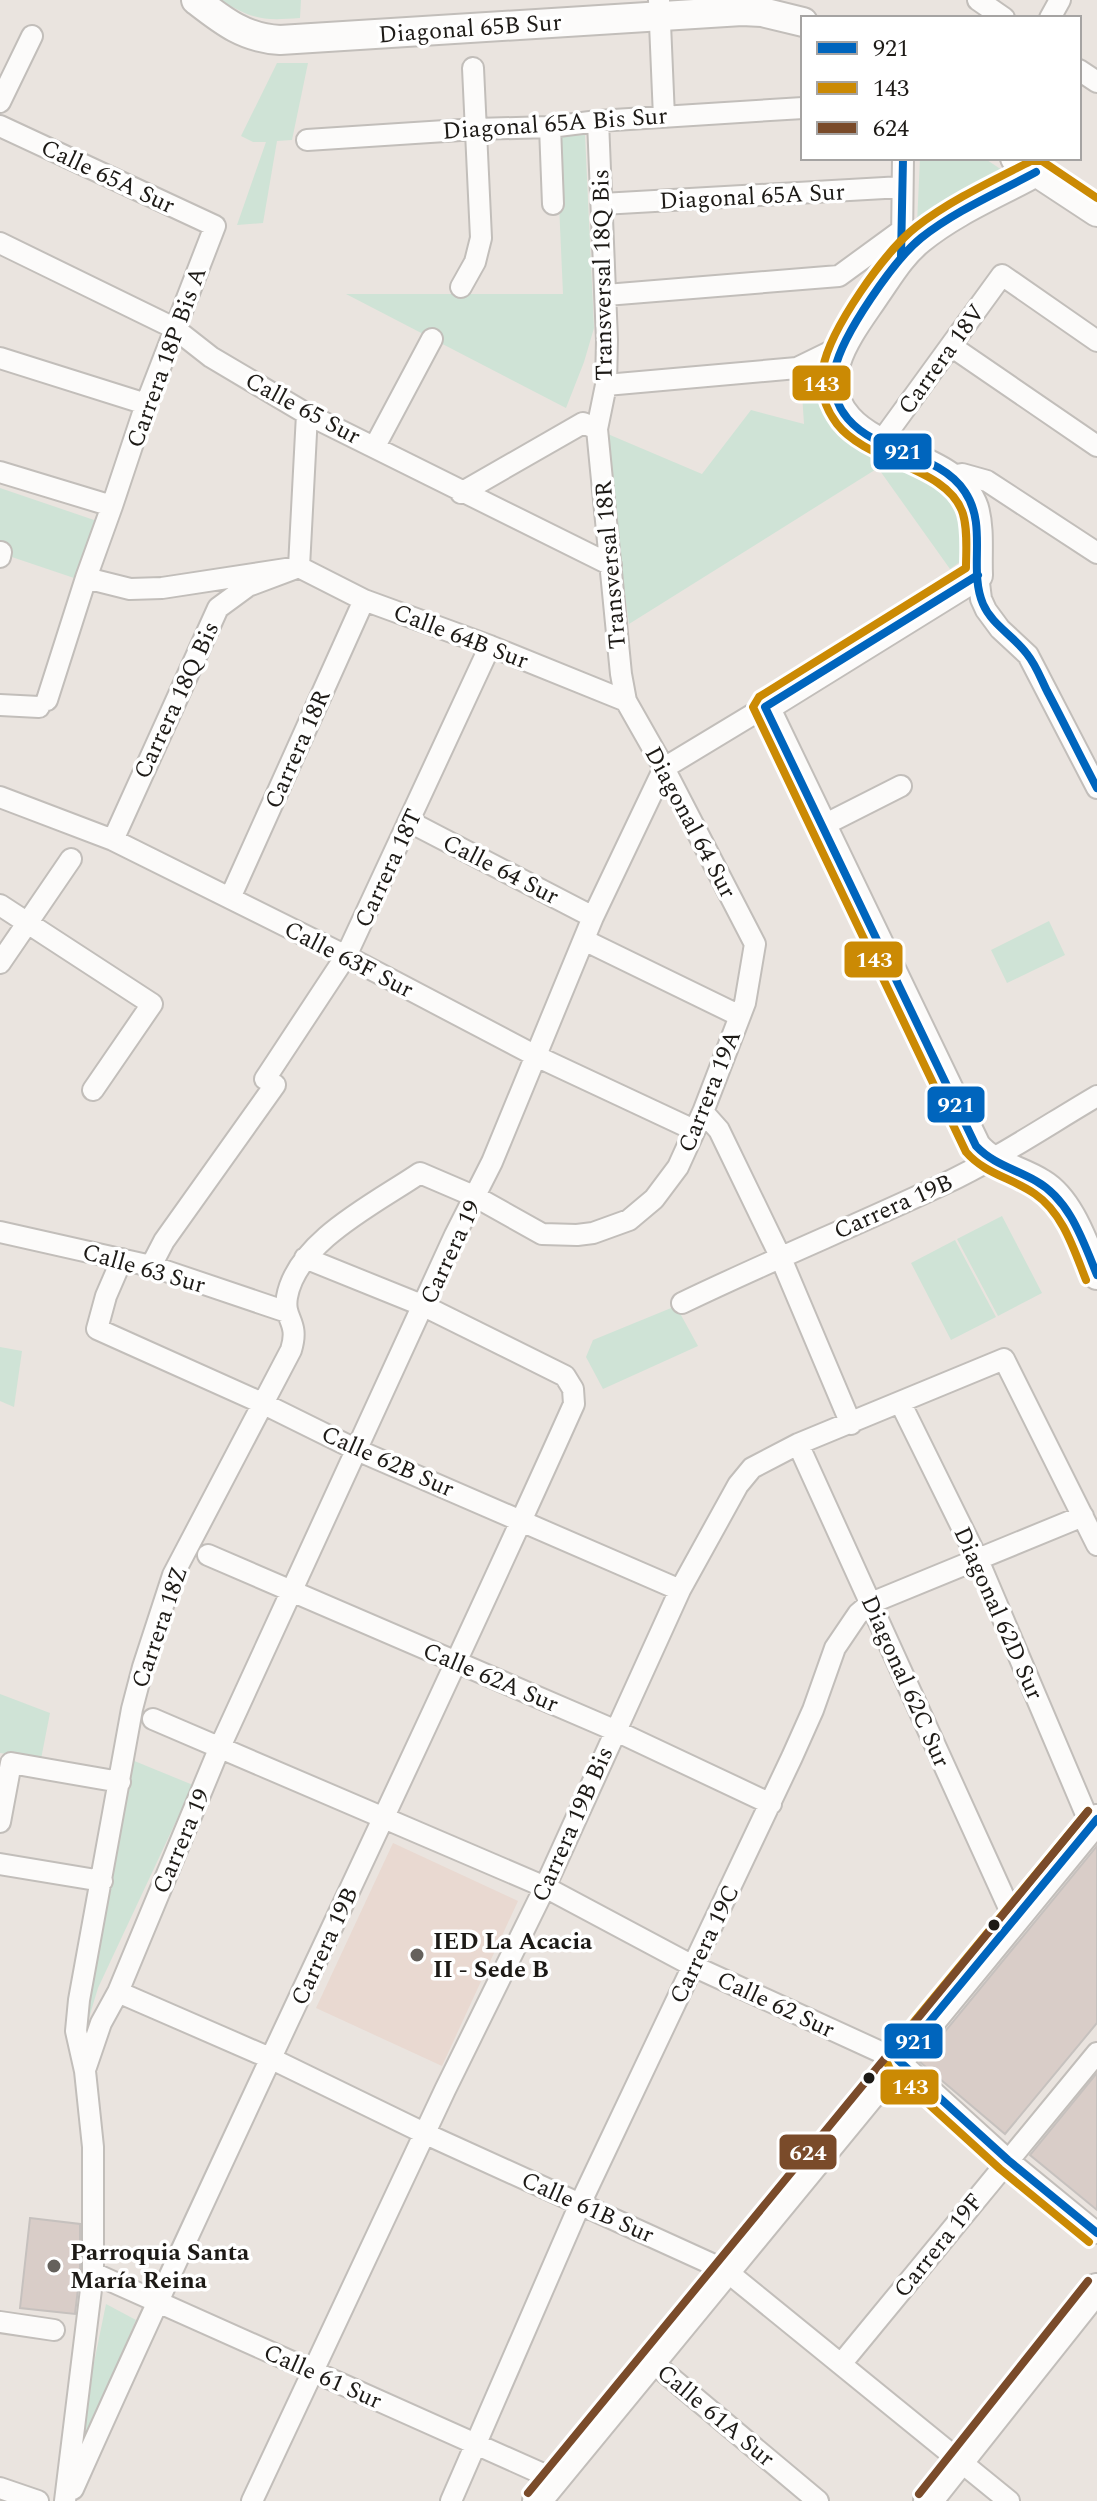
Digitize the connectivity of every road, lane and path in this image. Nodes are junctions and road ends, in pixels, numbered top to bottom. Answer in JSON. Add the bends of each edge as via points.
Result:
{"nodes":[{"id":1,"x":196,"y":0,"type":"edge"},
{"id":2,"x":978,"y":0,"type":"edge"},
{"id":3,"x":659,"y":8,"type":"edge"},
{"id":4,"x":1001,"y":16,"type":"edge"},
{"id":5,"x":801,"y":22,"type":"edge"},
{"id":6,"x":32,"y":36,"type":"dead end"},
{"id":7,"x":473,"y":68,"type":"dead end"},
{"id":8,"x":0,"y":102,"type":"edge"},
{"id":9,"x":801,"y":108,"type":"edge"},
{"id":10,"x":664,"y":117,"type":"junction"},
{"id":11,"x":598,"y":121,"type":"junction"},
{"id":12,"x":0,"y":126,"type":"edge"},
{"id":13,"x":550,"y":127,"type":"junction"},
{"id":14,"x":476,"y":129,"type":"junction"},
{"id":15,"x":307,"y":140,"type":"dead end"},
{"id":16,"x":903,"y":160,"type":"edge"},
{"id":17,"x":1025,"y":165,"type":"edge"},
{"id":18,"x":902,"y":187,"type":"junction"},
{"id":19,"x":553,"y":204,"type":"dead end"},
{"id":20,"x":602,"y":204,"type":"junction"},
{"id":21,"x":1097,"y":212,"type":"edge"},
{"id":22,"x":215,"y":226,"type":"joint"},
{"id":23,"x":0,"y":243,"type":"edge"},
{"id":24,"x":902,"y":244,"type":"junction"},
{"id":25,"x":461,"y":287,"type":"dead end"},
{"id":26,"x":606,"y":295,"type":"junction"},
{"id":27,"x":174,"y":328,"type":"junction"},
{"id":28,"x":432,"y":339,"type":"dead end"},
{"id":29,"x":1097,"y":341,"type":"edge"},
{"id":30,"x":951,"y":346,"type":"junction"},
{"id":31,"x":840,"y":347,"type":"junction"},
{"id":32,"x":0,"y":358,"type":"edge"},
{"id":33,"x":606,"y":385,"type":"junction"},
{"id":34,"x":146,"y":404,"type":"junction"},
{"id":35,"x":307,"y":414,"type":"junction"},
{"id":36,"x":597,"y":429,"type":"junction"},
{"id":37,"x":880,"y":443,"type":"junction"},
{"id":38,"x":375,"y":446,"type":"junction"},
{"id":39,"x":1097,"y":446,"type":"edge"},
{"id":40,"x":0,"y":472,"type":"edge"},
{"id":41,"x":950,"y":476,"type":"junction"},
{"id":42,"x":461,"y":493,"type":"junction"},
{"id":43,"x":116,"y":498,"type":"junction"},
{"id":44,"x":1097,"y":553,"type":"edge"},
{"id":45,"x":611,"y":565,"type":"junction"},
{"id":46,"x":299,"y":567,"type":"junction"},
{"id":47,"x":978,"y":575,"type":"junction"},
{"id":48,"x":86,"y":578,"type":"junction"},
{"id":49,"x":364,"y":600,"type":"junction"},
{"id":50,"x":490,"y":646,"type":"junction"},
{"id":51,"x":626,"y":701,"type":"junction"},
{"id":52,"x":0,"y":705,"type":"edge"},
{"id":53,"x":765,"y":707,"type":"junction"},
{"id":54,"x":664,"y":768,"type":"junction"},
{"id":55,"x":901,"y":786,"type":"dead end"},
{"id":56,"x":1097,"y":788,"type":"edge"},
{"id":57,"x":0,"y":797,"type":"edge"},
{"id":58,"x":410,"y":822,"type":"junction"},
{"id":59,"x":822,"y":826,"type":"junction"},
{"id":60,"x":113,"y":840,"type":"junction"},
{"id":61,"x":71,"y":859,"type":"dead end"},
{"id":62,"x":230,"y":898,"type":"junction"},
{"id":63,"x":0,"y":905,"type":"edge"},
{"id":64,"x":593,"y":917,"type":"junction"},
{"id":65,"x":28,"y":922,"type":"junction"},
{"id":66,"x":584,"y":940,"type":"junction"},
{"id":67,"x":755,"y":944,"type":"joint"},
{"id":68,"x":346,"y":956,"type":"junction"},
{"id":69,"x":0,"y":963,"type":"edge"},
{"id":70,"x":740,"y":1016,"type":"junction"},
{"id":71,"x":538,"y":1057,"type":"junction"},
{"id":72,"x":93,"y":1090,"type":"dead end"},
{"id":73,"x":1097,"y":1096,"type":"edge"},
{"id":74,"x":699,"y":1121,"type":"junction"},
{"id":75,"x":991,"y":1159,"type":"junction"},
{"id":76,"x":476,"y":1197,"type":"junction"},
{"id":77,"x":0,"y":1232,"type":"edge"},
{"id":78,"x":780,"y":1256,"type":"junction"},
{"id":79,"x":305,"y":1258,"type":"junction"},
{"id":80,"x":122,"y":1259,"type":"junction"},
{"id":81,"x":151,"y":1266,"type":"junction"},
{"id":82,"x":1097,"y":1275,"type":"edge"},
{"id":83,"x":682,"y":1303,"type":"dead end"},
{"id":84,"x":424,"y":1306,"type":"junction"},
{"id":85,"x":287,"y":1312,"type":"junction"},
{"id":86,"x":900,"y":1402,"type":"junction"},
{"id":87,"x":264,"y":1404,"type":"junction"},
{"id":88,"x":851,"y":1424,"type":"junction"},
{"id":89,"x":798,"y":1444,"type":"junction"},
{"id":90,"x":357,"y":1450,"type":"junction"},
{"id":91,"x":1083,"y":1516,"type":"junction"},
{"id":92,"x":522,"y":1520,"type":"junction"},
{"id":93,"x":1097,"y":1545,"type":"edge"},
{"id":94,"x":208,"y":1555,"type":"dead end"},
{"id":95,"x":978,"y":1560,"type":"junction"},
{"id":96,"x":680,"y":1590,"type":"junction"},
{"id":97,"x":291,"y":1593,"type":"junction"},
{"id":98,"x":871,"y":1603,"type":"junction"},
{"id":99,"x":456,"y":1662,"type":"junction"},
{"id":100,"x":153,"y":1719,"type":"dead end"},
{"id":101,"x":614,"y":1730,"type":"junction"},
{"id":102,"x":219,"y":1749,"type":"junction"},
{"id":103,"x":120,"y":1782,"type":"junction"},
{"id":104,"x":771,"y":1804,"type":"junction"},
{"id":105,"x":384,"y":1818,"type":"junction"},
{"id":106,"x":0,"y":1822,"type":"edge"},
{"id":107,"x":1094,"y":1823,"type":"edge"},
{"id":108,"x":0,"y":1864,"type":"edge"},
{"id":109,"x":102,"y":1881,"type":"junction"},
{"id":110,"x":545,"y":1887,"type":"junction"},
{"id":111,"x":1014,"y":1919,"type":"junction"},
{"id":112,"x":693,"y":1966,"type":"junction"},
{"id":113,"x":118,"y":1992,"type":"junction"},
{"id":114,"x":1097,"y":2053,"type":"edge"},
{"id":115,"x":272,"y":2059,"type":"junction"},
{"id":116,"x":898,"y":2060,"type":"junction"},
{"id":117,"x":85,"y":2071,"type":"junction"},
{"id":118,"x":426,"y":2134,"type":"junction"},
{"id":119,"x":1008,"y":2160,"type":"junction"},
{"id":120,"x":580,"y":2204,"type":"junction"},
{"id":121,"x":1097,"y":2233,"type":"edge"},
{"id":122,"x":725,"y":2270,"type":"junction"},
{"id":123,"x":93,"y":2273,"type":"junction"},
{"id":124,"x":1097,"y":2288,"type":"edge"},
{"id":125,"x":157,"y":2301,"type":"junction"},
{"id":126,"x":0,"y":2322,"type":"edge"},
{"id":127,"x":54,"y":2330,"type":"dead end"},
{"id":128,"x":651,"y":2361,"type":"junction"},
{"id":129,"x":841,"y":2364,"type":"junction"},
{"id":130,"x":314,"y":2372,"type":"junction"},
{"id":131,"x":475,"y":2444,"type":"junction"},
{"id":132,"x":960,"y":2462,"type":"junction"},
{"id":133,"x":554,"y":2479,"type":"junction"},
{"id":134,"x":0,"y":2488,"type":"edge"},
{"id":135,"x":38,"y":2501,"type":"edge"},
{"id":136,"x":66,"y":2501,"type":"edge"},
{"id":137,"x":252,"y":2501,"type":"edge"},
{"id":138,"x":451,"y":2501,"type":"edge"},
{"id":139,"x":537,"y":2501,"type":"edge"},
{"id":140,"x":818,"y":2501,"type":"edge"},
{"id":141,"x":928,"y":2501,"type":"edge"},
{"id":142,"x":1009,"y":2501,"type":"edge"}],
"edges":[{"from":1,"to":3,"type":"street","name":"Diagonal 65B Sur","via":[[239,31],[280,40]]},
{"from":2,"to":4,"type":"street"},
{"from":3,"to":5,"type":"street","name":"Diagonal 65B Sur","via":[[762,12]]},
{"from":3,"to":10,"type":"street"},
{"from":6,"to":8,"type":"street"},
{"from":7,"to":14,"type":"street"},
{"from":9,"to":10,"type":"street","name":"Diagonal 65A Bis Sur"},
{"from":10,"to":11,"type":"street","name":"Diagonal 65A Bis Sur"},
{"from":11,"to":13,"type":"street","name":"Diagonal 65A Bis Sur"},
{"from":11,"to":20,"type":"street","name":"Transversal 18Q Bis"},
{"from":12,"to":22,"type":"street","name":"Calle 65A Sur"},
{"from":13,"to":14,"type":"street","name":"Diagonal 65A Bis Sur"},
{"from":13,"to":19,"type":"street"},
{"from":14,"to":15,"type":"street","name":"Diagonal 65A Bis Sur"},
{"from":14,"to":25,"type":"street","via":[[481,238]]},
{"from":16,"to":18,"type":"street"},
{"from":17,"to":21,"type":"street"},
{"from":17,"to":24,"type":"street","via":[[914,244]]},
{"from":18,"to":20,"type":"street","name":"Diagonal 65A Sur"},
{"from":18,"to":24,"type":"street"},
{"from":20,"to":26,"type":"street","name":"Transversal 18Q Bis"},
{"from":22,"to":27,"type":"street","name":"Carrera 18P Bis A"},
{"from":23,"to":27,"type":"street","name":"Calle 65 Sur"},
{"from":24,"to":26,"type":"street","via":[[839,276]]},
{"from":24,"to":31,"type":"street"},
{"from":26,"to":33,"type":"street","name":"Transversal 18Q Bis"},
{"from":27,"to":34,"type":"street","name":"Carrera 18P Bis A"},
{"from":27,"to":35,"type":"street","name":"Calle 65 Sur","via":[[211,357]]},
{"from":28,"to":38,"type":"street"},
{"from":29,"to":30,"type":"street","name":"Carrera 18V","via":[[1002,275]]},
{"from":30,"to":37,"type":"street","name":"Carrera 18V"},
{"from":30,"to":39,"type":"street"},
{"from":31,"to":33,"type":"street","via":[[797,368]]},
{"from":31,"to":37,"type":"street","via":[[835,397],[848,420]]},
{"from":32,"to":34,"type":"street"},
{"from":33,"to":36,"type":"street","name":"Transversal 18Q Bis"},
{"from":34,"to":43,"type":"street","name":"Carrera 18P Bis A"},
{"from":35,"to":38,"type":"street","name":"Calle 65 Sur"},
{"from":35,"to":46,"type":"street"},
{"from":36,"to":42,"type":"street","via":[[583,423]]},
{"from":36,"to":45,"type":"street","name":"Transversal 18R"},
{"from":37,"to":41,"type":"street"},
{"from":38,"to":42,"type":"street","name":"Calle 65 Sur"},
{"from":40,"to":43,"type":"street"},
{"from":41,"to":44,"type":"street","via":[[987,481]]},
{"from":41,"to":47,"type":"street","via":[[973,507]]},
{"from":42,"to":45,"type":"street","name":"Calle 65 Sur"},
{"from":43,"to":48,"type":"street","name":"Carrera 18P Bis A"},
{"from":45,"to":51,"type":"street","name":"Transversal 18R"},
{"from":46,"to":48,"type":"street","via":[[162,588],[130,589]]},
{"from":46,"to":49,"type":"street","name":"Calle 64B Sur"},
{"from":46,"to":60,"type":"street","name":"Carrera 18Q Bis","via":[[248,586],[218,608]]},
{"from":47,"to":53,"type":"street"},
{"from":47,"to":56,"type":"street","via":[[986,610],[1028,655]]},
{"from":48,"to":52,"type":"street","name":"Carrera 18P Bis A","via":[[43,704]]},
{"from":49,"to":50,"type":"street","name":"Calle 64B Sur"},
{"from":49,"to":62,"type":"street","name":"Carrera 18R"},
{"from":50,"to":51,"type":"street","name":"Calle 64B Sur"},
{"from":50,"to":58,"type":"street","name":"Carrera 18T"},
{"from":51,"to":54,"type":"street","name":"Diagonal 64 Sur"},
{"from":53,"to":54,"type":"street"},
{"from":53,"to":59,"type":"street"},
{"from":54,"to":64,"type":"street","name":"Carrera 19"},
{"from":54,"to":67,"type":"street","name":"Diagonal 64 Sur"},
{"from":55,"to":59,"type":"street"},
{"from":57,"to":60,"type":"street","name":"Calle 63F Sur"},
{"from":58,"to":64,"type":"street","name":"Calle 64 Sur"},
{"from":58,"to":68,"type":"street","name":"Carrera 18T"},
{"from":59,"to":75,"type":"street","via":[[967,1131]]},
{"from":60,"to":62,"type":"street","name":"Calle 63F Sur"},
{"from":61,"to":65,"type":"street"},
{"from":62,"to":68,"type":"street","name":"Calle 63F Sur"},
{"from":63,"to":65,"type":"street"},
{"from":64,"to":66,"type":"street","name":"Carrera 19"},
{"from":65,"to":69,"type":"street"},
{"from":65,"to":72,"type":"street","via":[[152,1004]]},
{"from":66,"to":70,"type":"street"},
{"from":66,"to":71,"type":"street","name":"Carrera 19"},
{"from":67,"to":70,"type":"street","name":"Carrera 19A"},
{"from":68,"to":71,"type":"street","name":"Calle 63F Sur"},
{"from":68,"to":81,"type":"street","name":"Carrera 18T"},
{"from":70,"to":74,"type":"street","name":"Carrera 19A"},
{"from":71,"to":74,"type":"street","name":"Calle 63F Sur"},
{"from":71,"to":76,"type":"street","name":"Carrera 19"},
{"from":73,"to":75,"type":"street","name":"Carrera 19B"},
{"from":74,"to":76,"type":"street","name":"Carrera 19A","via":[[667,1184],[629,1220],[577,1235],[542,1234]]},
{"from":74,"to":78,"type":"street","via":[[719,1130]]},
{"from":75,"to":78,"type":"street","name":"Carrera 19B"},
{"from":75,"to":82,"type":"street","via":[[1053,1193]]},
{"from":76,"to":79,"type":"street","name":"Carrera 18Z","via":[[420,1173],[338,1228]]},
{"from":76,"to":84,"type":"street","name":"Carrera 19"},
{"from":77,"to":80,"type":"street","name":"Calle 63 Sur"},
{"from":78,"to":83,"type":"street","name":"Carrera 19B"},
{"from":78,"to":88,"type":"street"},
{"from":79,"to":84,"type":"street"},
{"from":79,"to":85,"type":"street","name":"Carrera 18Z","via":[[287,1296]]},
{"from":80,"to":81,"type":"street","name":"Calle 63 Sur"},
{"from":80,"to":87,"type":"street","name":"Calle 62B Sur","via":[[97,1329]]},
{"from":81,"to":85,"type":"street","name":"Calle 63 Sur"},
{"from":84,"to":90,"type":"street","name":"Carrera 19"},
{"from":84,"to":92,"type":"street","name":"Carrera 19B","via":[[565,1376],[573,1389],[574,1404]]},
{"from":85,"to":87,"type":"street","name":"Carrera 18Z","via":[[295,1336]]},
{"from":86,"to":88,"type":"street","name":"Carrera 19B Bis"},
{"from":86,"to":91,"type":"street","name":"Carrera 19B Bis","via":[[1004,1359]]},
{"from":86,"to":95,"type":"street","name":"Diagonal 62D Sur"},
{"from":87,"to":90,"type":"street","name":"Calle 62B Sur"},
{"from":87,"to":103,"type":"street","name":"Carrera 18Z","via":[[173,1575],[135,1695]]},
{"from":88,"to":89,"type":"street","name":"Carrera 19B Bis"},
{"from":89,"to":96,"type":"street","name":"Carrera 19B Bis","via":[[745,1476]]},
{"from":89,"to":98,"type":"street","name":"Diagonal 62C Sur"},
{"from":90,"to":92,"type":"street","name":"Calle 62B Sur"},
{"from":90,"to":97,"type":"street","name":"Carrera 19"},
{"from":91,"to":93,"type":"street"},
{"from":91,"to":95,"type":"street","name":"Carrera 19C"},
{"from":92,"to":96,"type":"street","name":"Calle 62B Sur"},
{"from":92,"to":99,"type":"street","name":"Carrera 19B"},
{"from":94,"to":97,"type":"street","name":"Calle 62A Sur"},
{"from":95,"to":98,"type":"street","name":"Carrera 19C"},
{"from":95,"to":107,"type":"street","name":"Diagonal 62D Sur"},
{"from":96,"to":101,"type":"street","name":"Carrera 19B Bis"},
{"from":97,"to":99,"type":"street","name":"Calle 62A Sur"},
{"from":97,"to":102,"type":"street","name":"Carrera 19"},
{"from":98,"to":104,"type":"street","name":"Carrera 19C","via":[[851,1621],[835,1648]]},
{"from":98,"to":111,"type":"street","name":"Diagonal 62C Sur"},
{"from":99,"to":101,"type":"street","name":"Calle 62A Sur"},
{"from":99,"to":105,"type":"street","name":"Carrera 19B"},
{"from":100,"to":102,"type":"street","name":"Calle 62 Sur"},
{"from":101,"to":104,"type":"street","name":"Calle 62A Sur"},
{"from":101,"to":110,"type":"street","name":"Carrera 19B Bis"},
{"from":102,"to":105,"type":"street","name":"Calle 62 Sur"},
{"from":102,"to":113,"type":"street","name":"Carrera 19"},
{"from":103,"to":106,"type":"street","via":[[11,1763]]},
{"from":103,"to":109,"type":"street","name":"Carrera 18Z"},
{"from":104,"to":112,"type":"street","name":"Carrera 19C"},
{"from":105,"to":110,"type":"street","name":"Calle 62 Sur"},
{"from":105,"to":115,"type":"street","name":"Carrera 19B"},
{"from":107,"to":111,"type":"street"},
{"from":108,"to":109,"type":"street"},
{"from":109,"to":117,"type":"street","name":"Carrera 18Z","via":[[76,2031]]},
{"from":110,"to":112,"type":"street","name":"Calle 62 Sur"},
{"from":110,"to":118,"type":"street","name":"Carrera 19B Bis"},
{"from":111,"to":116,"type":"street"},
{"from":112,"to":116,"type":"street","name":"Calle 62 Sur"},
{"from":112,"to":120,"type":"street","name":"Carrera 19C"},
{"from":113,"to":115,"type":"street","name":"Calle 61B Sur"},
{"from":113,"to":117,"type":"street","name":"Carrera 19"},
{"from":114,"to":119,"type":"street","name":"Carrera 19F"},
{"from":115,"to":118,"type":"street","name":"Calle 61B Sur"},
{"from":115,"to":125,"type":"street","name":"Carrera 19B"},
{"from":116,"to":119,"type":"street","name":"Calle 62 Sur"},
{"from":116,"to":122,"type":"street"},
{"from":117,"to":123,"type":"street","name":"Carrera 18Z","via":[[93,2147]]},
{"from":118,"to":120,"type":"street","name":"Calle 61B Sur"},
{"from":118,"to":130,"type":"street","name":"Carrera 19B Bis"},
{"from":119,"to":121,"type":"street","name":"Calle 62 Sur"},
{"from":119,"to":129,"type":"street","name":"Carrera 19F"},
{"from":120,"to":122,"type":"street","name":"Calle 61B Sur"},
{"from":120,"to":131,"type":"street","name":"Carrera 19C"},
{"from":122,"to":128,"type":"street"},
{"from":122,"to":129,"type":"street","name":"Calle 61B Sur"},
{"from":123,"to":125,"type":"street","name":"Calle 61 Sur"},
{"from":123,"to":136,"type":"street","name":"Carrera 18Z"},
{"from":124,"to":132,"type":"street"},
{"from":125,"to":130,"type":"street","name":"Calle 61 Sur"},
{"from":125,"to":136,"type":"street","name":"Carrera 19B"},
{"from":126,"to":127,"type":"street"},
{"from":128,"to":133,"type":"street"},
{"from":128,"to":140,"type":"street","name":"Calle 61A Sur"},
{"from":129,"to":132,"type":"street","name":"Calle 61B Sur"},
{"from":130,"to":131,"type":"street","name":"Calle 61 Sur"},
{"from":130,"to":137,"type":"street","name":"Carrera 19B Bis"},
{"from":131,"to":133,"type":"street","name":"Calle 61 Sur"},
{"from":131,"to":138,"type":"street","name":"Carrera 19C"},
{"from":132,"to":141,"type":"street"},
{"from":132,"to":142,"type":"street","name":"Calle 61B Sur"},
{"from":133,"to":139,"type":"street"},
{"from":134,"to":135,"type":"street"}]}
